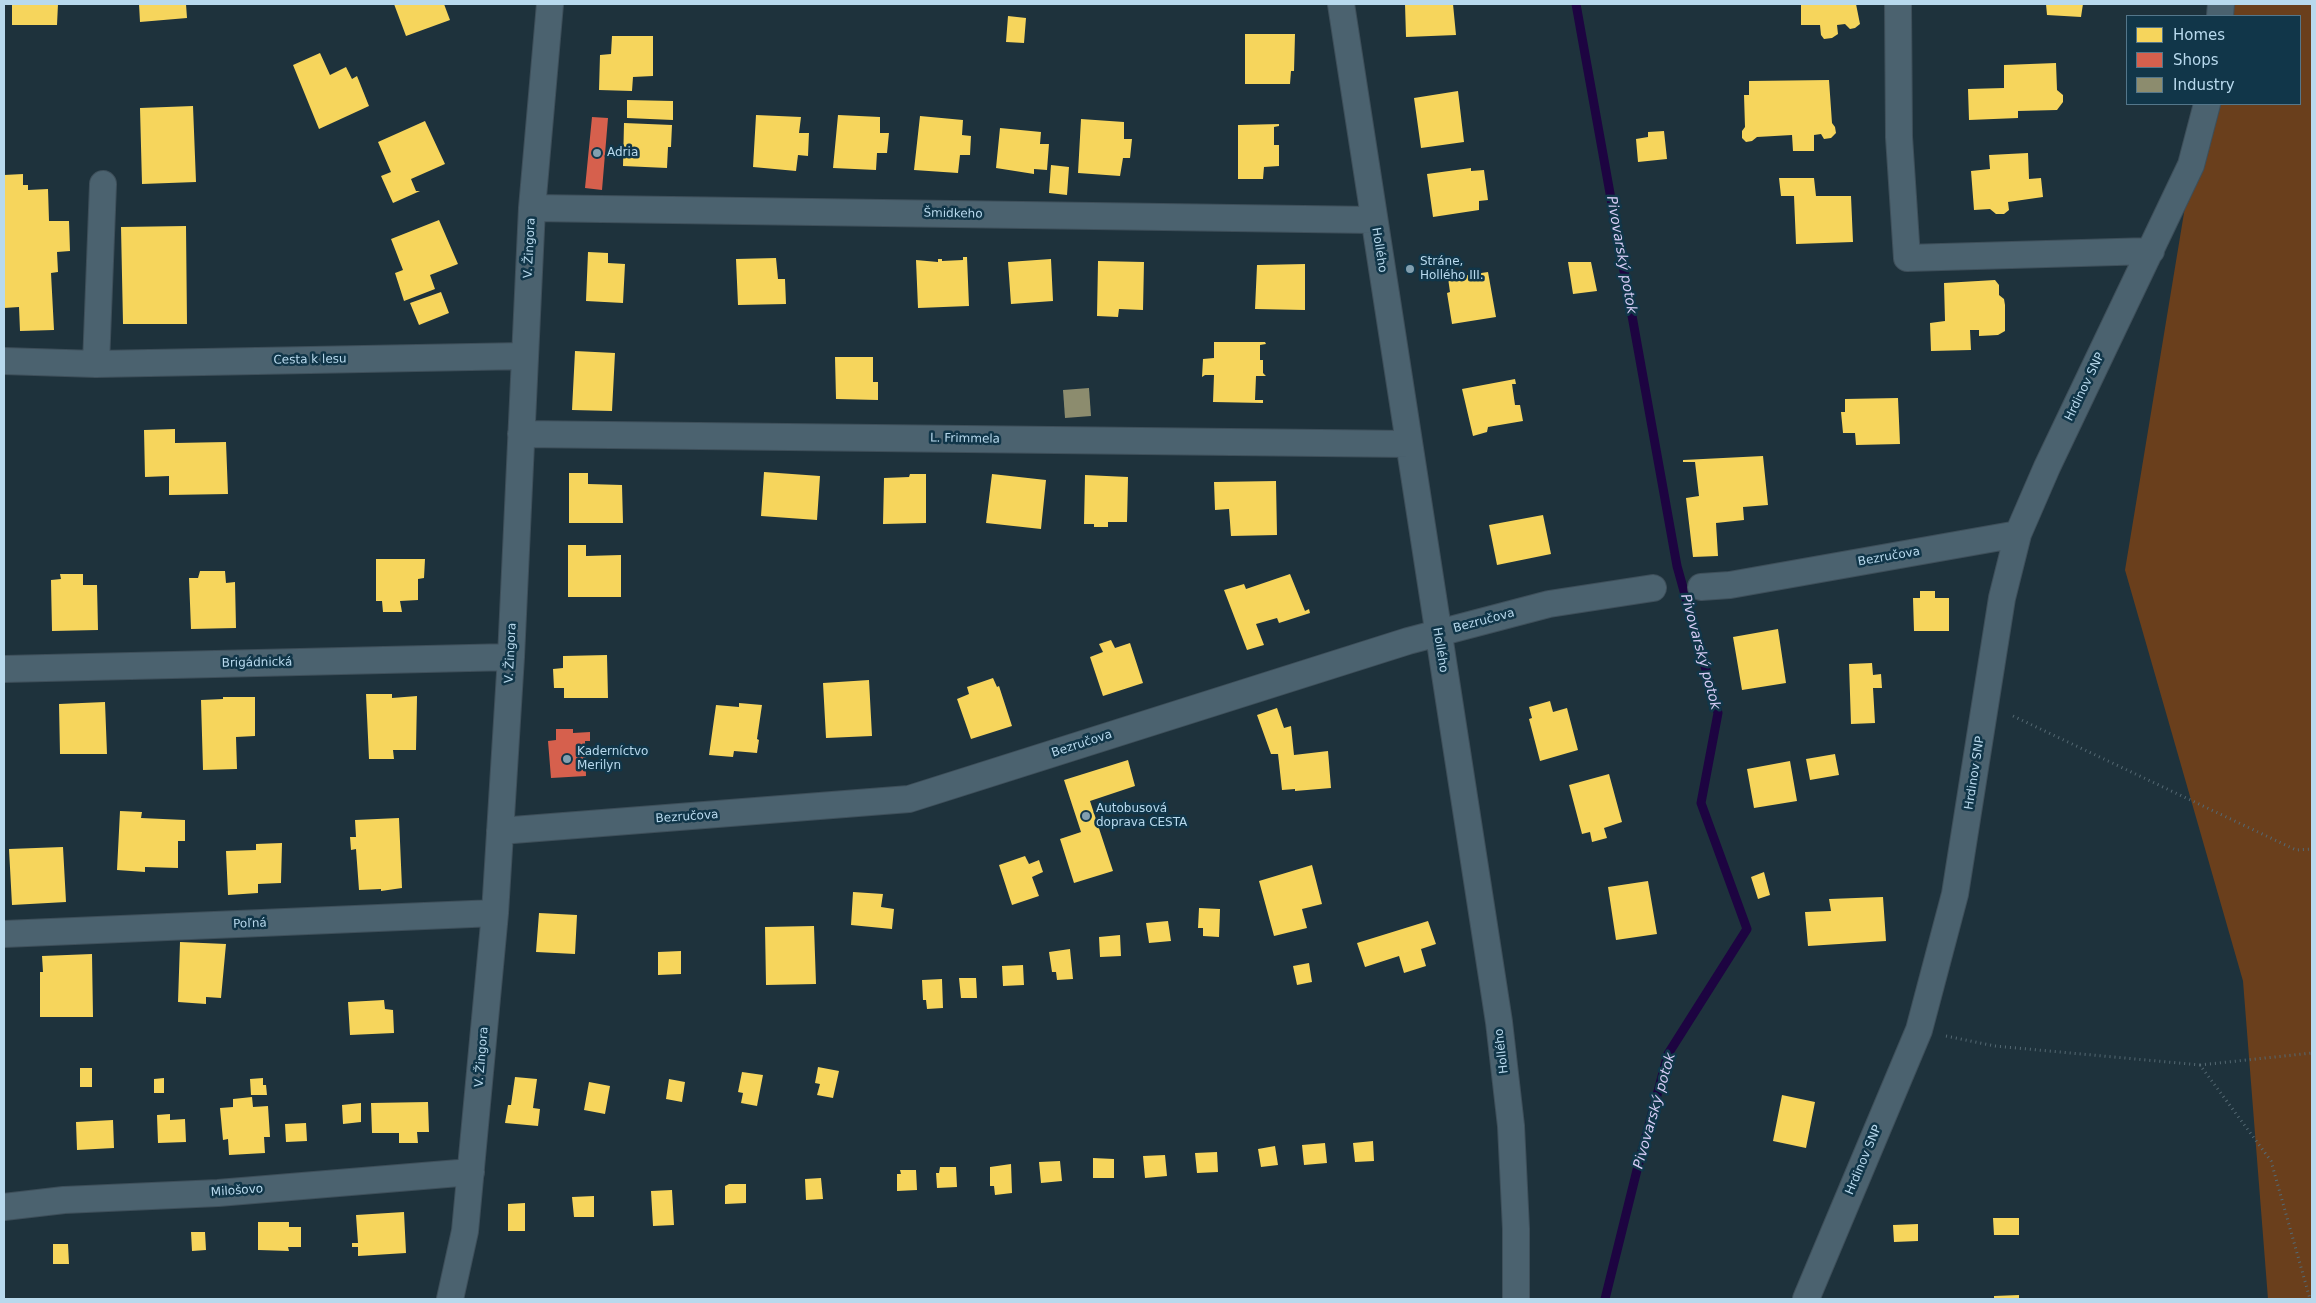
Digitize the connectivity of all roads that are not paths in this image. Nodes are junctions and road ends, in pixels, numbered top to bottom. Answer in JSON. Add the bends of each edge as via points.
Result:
{"nodes":[{"id":1,"x":550,"y":4,"type":"edge"},
{"id":2,"x":1341,"y":4,"type":"edge"},
{"id":3,"x":1898,"y":4,"type":"edge"},
{"id":4,"x":2207,"y":105,"type":"edge"},
{"id":5,"x":103,"y":184,"type":"dead end"},
{"id":6,"x":532,"y":208,"type":"junction"},
{"id":7,"x":1374,"y":220,"type":"junction"},
{"id":8,"x":2151,"y":251,"type":"junction"},
{"id":9,"x":524,"y":356,"type":"junction"},
{"id":10,"x":4,"y":361,"type":"edge"},
{"id":11,"x":96,"y":364,"type":"junction"},
{"id":12,"x":521,"y":434,"type":"junction"},
{"id":13,"x":1408,"y":444,"type":"junction"},
{"id":14,"x":2018,"y":534,"type":"junction"},
{"id":15,"x":1701,"y":587,"type":"dead end"},
{"id":16,"x":1654,"y":588,"type":"dead end"},
{"id":17,"x":1438,"y":634,"type":"junction"},
{"id":18,"x":511,"y":657,"type":"junction"},
{"id":19,"x":4,"y":669,"type":"edge"},
{"id":20,"x":500,"y":831,"type":"junction"},
{"id":21,"x":495,"y":913,"type":"junction"},
{"id":22,"x":4,"y":934,"type":"edge"},
{"id":23,"x":471,"y":1172,"type":"junction"},
{"id":24,"x":4,"y":1208,"type":"edge"},
{"id":25,"x":450,"y":1299,"type":"edge"},
{"id":26,"x":1516,"y":1299,"type":"edge"},
{"id":27,"x":1806,"y":1299,"type":"edge"}],
"edges":[{"from":1,"to":6,"type":"street","name":"V. Žingora"},
{"from":2,"to":7,"type":"street","name":"Hollého"},
{"from":3,"to":8,"type":"street","via":[[1899,137],[1907,258]]},
{"from":4,"to":8,"type":"street","name":"Hrdinov SNP","via":[[2191,165]]},
{"from":5,"to":11,"type":"street"},
{"from":6,"to":7,"type":"street","name":"Šmidkeho"},
{"from":6,"to":9,"type":"street","name":"V. Žingora"},
{"from":7,"to":13,"type":"street","name":"Hollého"},
{"from":8,"to":14,"type":"street","name":"Hrdinov SNP"},
{"from":9,"to":11,"type":"street","name":"Cesta k lesu"},
{"from":9,"to":12,"type":"street","name":"V. Žingora"},
{"from":10,"to":11,"type":"street","name":"Cesta k lesu"},
{"from":12,"to":13,"type":"street","name":"L. Frimmela"},
{"from":12,"to":18,"type":"street","name":"V. Žingora"},
{"from":13,"to":17,"type":"street","name":"Hollého"},
{"from":14,"to":15,"type":"street","name":"Bezručova","via":[[1730,585]]},
{"from":14,"to":27,"type":"street","name":"Hrdinov SNP","via":[[2002,598],[1955,894],[1919,1030]]},
{"from":16,"to":17,"type":"street","name":"Bezručova","via":[[1549,604]]},
{"from":17,"to":20,"type":"street","name":"Bezručova","via":[[908,799]]},
{"from":17,"to":26,"type":"street","name":"Hollého","via":[[1500,1031],[1511,1126]]},
{"from":18,"to":19,"type":"street","name":"Brigádnická"},
{"from":18,"to":20,"type":"street","name":"V. Žingora"},
{"from":20,"to":21,"type":"street","name":"V. Žingora"},
{"from":21,"to":22,"type":"street","name":"Poľná"},
{"from":21,"to":23,"type":"street","name":"V. Žingora"},
{"from":23,"to":24,"type":"street","name":"Milošovo","via":[[218,1193],[64,1200]]},
{"from":23,"to":25,"type":"street","name":"V. Žingora","via":[[465,1231]]}]}
